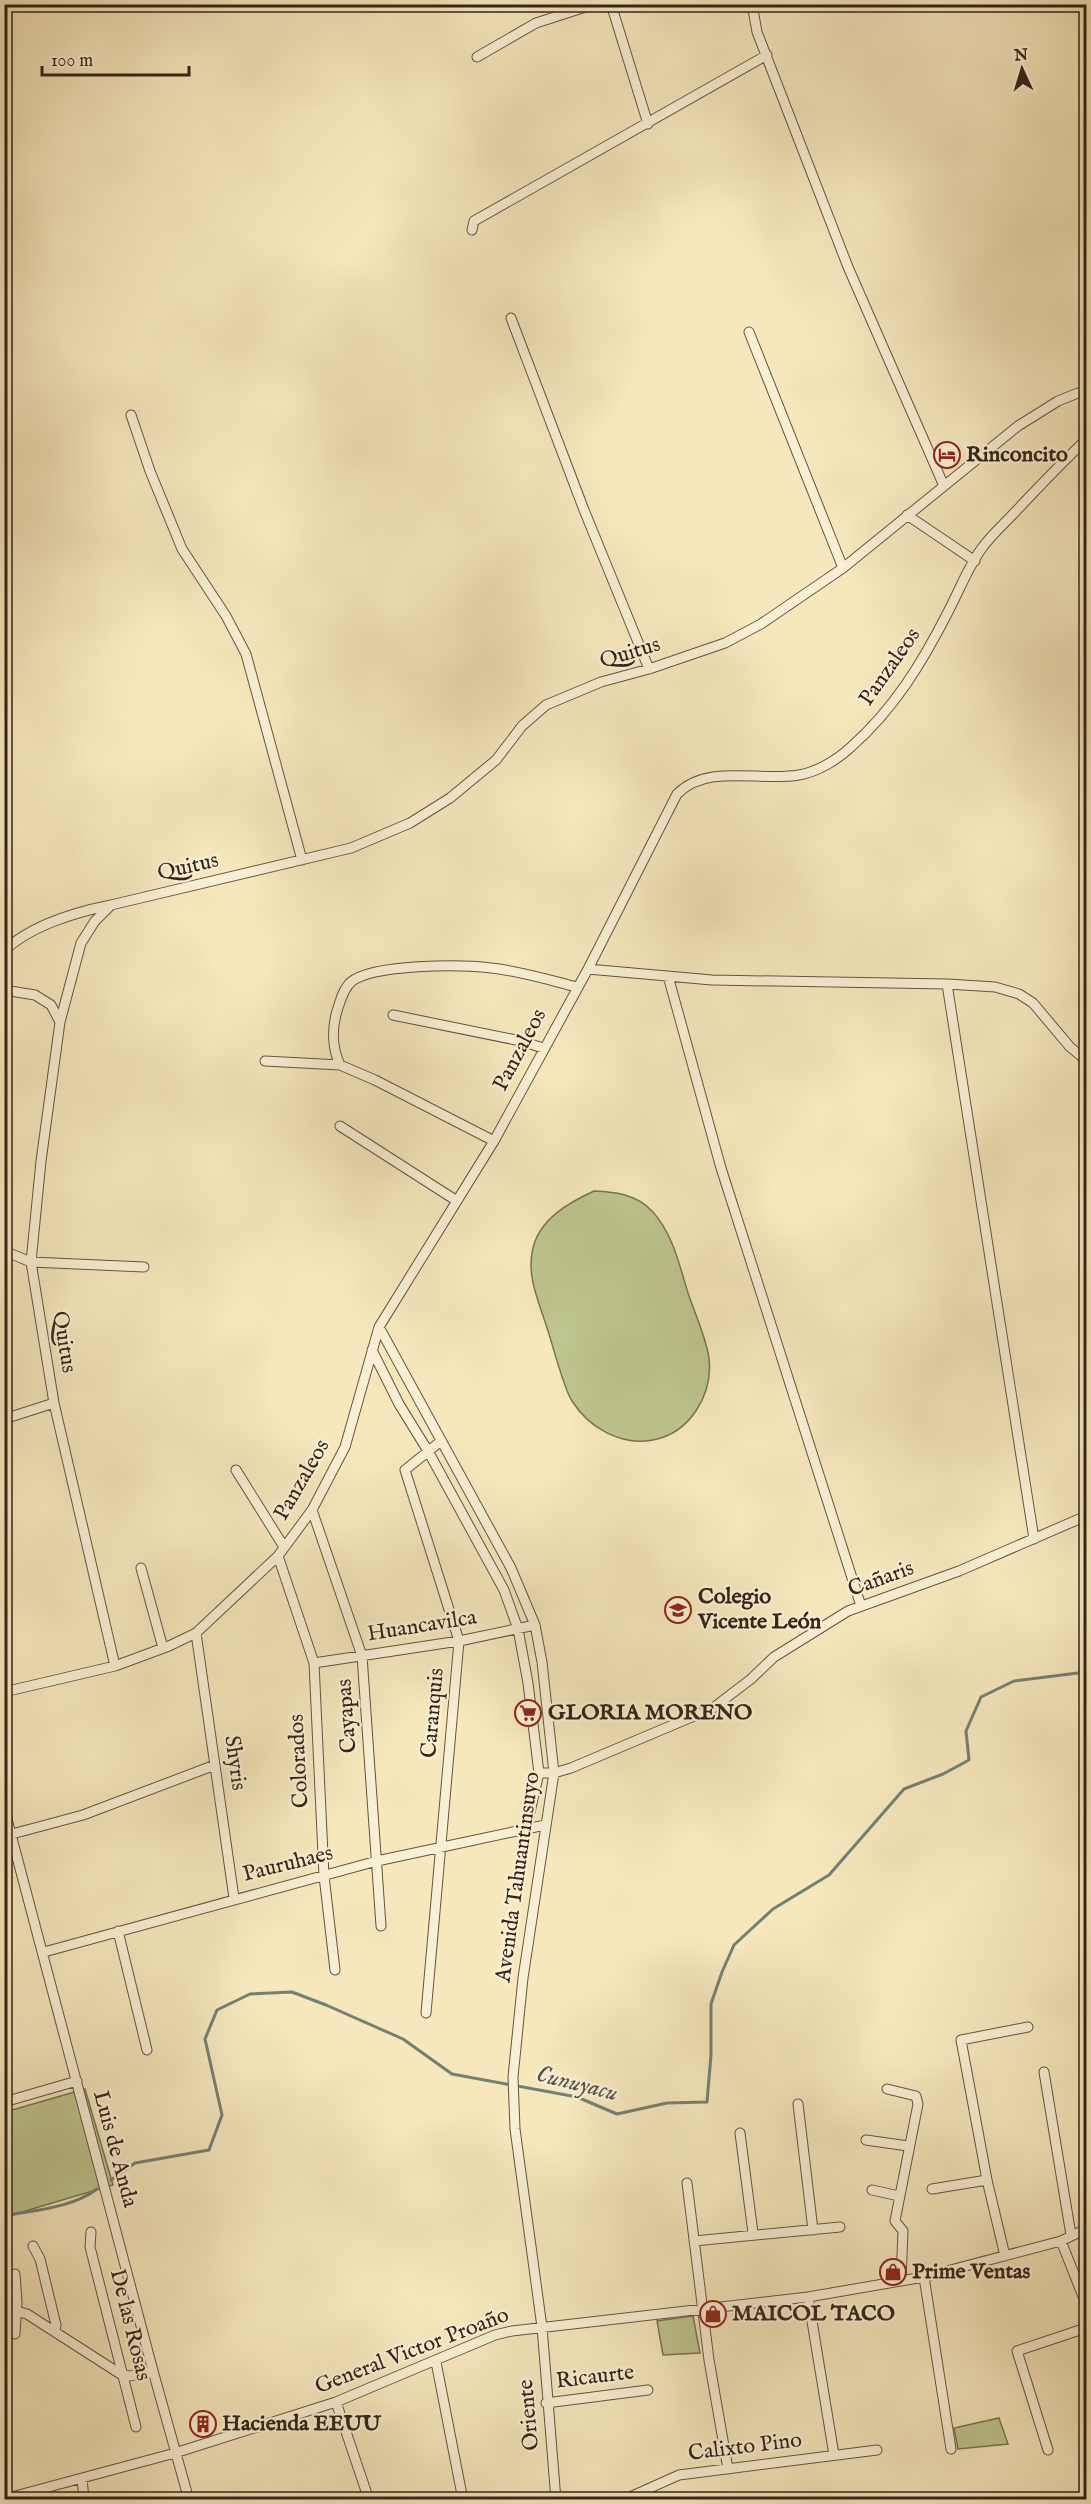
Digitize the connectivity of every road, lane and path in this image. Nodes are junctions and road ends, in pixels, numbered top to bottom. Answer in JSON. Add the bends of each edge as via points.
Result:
{"nodes":[{"id":1,"x":595,"y":4,"type":"edge"},
{"id":2,"x":611,"y":4,"type":"edge"},
{"id":3,"x":752,"y":4,"type":"edge"},
{"id":4,"x":767,"y":55,"type":"junction"},
{"id":5,"x":477,"y":57,"type":"dead end"},
{"id":6,"x":648,"y":124,"type":"junction"},
{"id":7,"x":472,"y":230,"type":"dead end"},
{"id":8,"x":511,"y":318,"type":"dead end"},
{"id":9,"x":749,"y":332,"type":"dead end"},
{"id":10,"x":1086,"y":392,"type":"edge"},
{"id":11,"x":131,"y":415,"type":"dead end"},
{"id":12,"x":1086,"y":440,"type":"edge"},
{"id":13,"x":944,"y":486,"type":"junction"},
{"id":14,"x":907,"y":515,"type":"junction"},
{"id":15,"x":975,"y":561,"type":"junction"},
{"id":16,"x":843,"y":568,"type":"junction"},
{"id":17,"x":649,"y":669,"type":"junction"},
{"id":18,"x":302,"y":860,"type":"junction"},
{"id":19,"x":111,"y":905,"type":"junction"},
{"id":20,"x":4,"y":951,"type":"edge"},
{"id":21,"x":588,"y":969,"type":"junction"},
{"id":22,"x":668,"y":976,"type":"junction"},
{"id":23,"x":947,"y":984,"type":"junction"},
{"id":24,"x":577,"y":987,"type":"junction"},
{"id":25,"x":4,"y":990,"type":"edge"},
{"id":26,"x":393,"y":1015,"type":"dead end"},
{"id":27,"x":60,"y":1022,"type":"junction"},
{"id":28,"x":543,"y":1048,"type":"junction"},
{"id":29,"x":1086,"y":1060,"type":"edge"},
{"id":30,"x":265,"y":1061,"type":"dead end"},
{"id":31,"x":340,"y":1065,"type":"junction"},
{"id":32,"x":340,"y":1126,"type":"dead end"},
{"id":33,"x":494,"y":1141,"type":"junction"},
{"id":34,"x":457,"y":1201,"type":"junction"},
{"id":35,"x":4,"y":1251,"type":"edge"},
{"id":36,"x":32,"y":1262,"type":"junction"},
{"id":37,"x":144,"y":1267,"type":"dead end"},
{"id":38,"x":379,"y":1328,"type":"junction"},
{"id":39,"x":372,"y":1350,"type":"junction"},
{"id":40,"x":54,"y":1403,"type":"junction"},
{"id":41,"x":4,"y":1419,"type":"edge"},
{"id":42,"x":441,"y":1441,"type":"junction"},
{"id":43,"x":428,"y":1451,"type":"junction"},
{"id":44,"x":237,"y":1470,"type":"dead end"},
{"id":45,"x":312,"y":1510,"type":"junction"},
{"id":46,"x":1086,"y":1516,"type":"edge"},
{"id":47,"x":1034,"y":1539,"type":"junction"},
{"id":48,"x":284,"y":1547,"type":"junction"},
{"id":49,"x":278,"y":1556,"type":"junction"},
{"id":50,"x":141,"y":1568,"type":"dead end"},
{"id":51,"x":861,"y":1606,"type":"junction"},
{"id":52,"x":535,"y":1625,"type":"junction"},
{"id":53,"x":518,"y":1629,"type":"junction"},
{"id":54,"x":196,"y":1633,"type":"junction"},
{"id":55,"x":459,"y":1641,"type":"junction"},
{"id":56,"x":163,"y":1648,"type":"junction"},
{"id":57,"x":362,"y":1656,"type":"junction"},
{"id":58,"x":314,"y":1663,"type":"junction"},
{"id":59,"x":114,"y":1666,"type":"junction"},
{"id":60,"x":4,"y":1692,"type":"edge"},
{"id":61,"x":215,"y":1765,"type":"junction"},
{"id":62,"x":539,"y":1773,"type":"junction"},
{"id":63,"x":554,"y":1773,"type":"junction"},
{"id":64,"x":4,"y":1808,"type":"edge"},
{"id":65,"x":545,"y":1825,"type":"junction"},
{"id":66,"x":526,"y":1829,"type":"junction"},
{"id":67,"x":12,"y":1834,"type":"junction"},
{"id":68,"x":440,"y":1848,"type":"junction"},
{"id":69,"x":377,"y":1861,"type":"junction"},
{"id":70,"x":324,"y":1876,"type":"junction"},
{"id":71,"x":234,"y":1898,"type":"junction"},
{"id":72,"x":381,"y":1926,"type":"dead end"},
{"id":73,"x":118,"y":1931,"type":"junction"},
{"id":74,"x":44,"y":1952,"type":"junction"},
{"id":75,"x":335,"y":1970,"type":"dead end"},
{"id":76,"x":426,"y":2013,"type":"dead end"},
{"id":77,"x":1028,"y":2027,"type":"dead end"},
{"id":78,"x":147,"y":2050,"type":"dead end"},
{"id":79,"x":1044,"y":2072,"type":"dead end"},
{"id":80,"x":77,"y":2081,"type":"junction"},
{"id":81,"x":887,"y":2089,"type":"dead end"},
{"id":82,"x":4,"y":2102,"type":"edge"},
{"id":83,"x":798,"y":2104,"type":"dead end"},
{"id":84,"x":740,"y":2133,"type":"dead end"},
{"id":85,"x":866,"y":2140,"type":"dead end"},
{"id":86,"x":908,"y":2146,"type":"junction"},
{"id":87,"x":987,"y":2181,"type":"junction"},
{"id":88,"x":687,"y":2183,"type":"dead end"},
{"id":89,"x":932,"y":2189,"type":"dead end"},
{"id":90,"x":872,"y":2190,"type":"dead end"},
{"id":91,"x":898,"y":2196,"type":"junction"},
{"id":92,"x":840,"y":2227,"type":"dead end"},
{"id":93,"x":1086,"y":2229,"type":"edge"},
{"id":94,"x":813,"y":2230,"type":"junction"},
{"id":95,"x":91,"y":2232,"type":"dead end"},
{"id":96,"x":753,"y":2234,"type":"junction"},
{"id":97,"x":1071,"y":2235,"type":"junction"},
{"id":98,"x":694,"y":2241,"type":"junction"},
{"id":99,"x":1061,"y":2241,"type":"junction"},
{"id":100,"x":33,"y":2246,"type":"dead end"},
{"id":101,"x":1005,"y":2256,"type":"junction"},
{"id":102,"x":15,"y":2274,"type":"dead end"},
{"id":103,"x":924,"y":2277,"type":"junction"},
{"id":104,"x":902,"y":2280,"type":"junction"},
{"id":105,"x":808,"y":2297,"type":"junction"},
{"id":106,"x":1086,"y":2304,"type":"edge"},
{"id":107,"x":704,"y":2309,"type":"junction"},
{"id":108,"x":17,"y":2311,"type":"junction"},
{"id":109,"x":542,"y":2326,"type":"junction"},
{"id":110,"x":1086,"y":2328,"type":"edge"},
{"id":111,"x":55,"y":2331,"type":"junction"},
{"id":112,"x":15,"y":2334,"type":"dead end"},
{"id":113,"x":436,"y":2362,"type":"junction"},
{"id":114,"x":153,"y":2372,"type":"junction"},
{"id":115,"x":122,"y":2374,"type":"junction"},
{"id":116,"x":648,"y":2390,"type":"dead end"},
{"id":117,"x":336,"y":2402,"type":"junction"},
{"id":118,"x":546,"y":2403,"type":"junction"},
{"id":119,"x":136,"y":2427,"type":"dead end"},
{"id":120,"x":951,"y":2449,"type":"dead end"},
{"id":121,"x":877,"y":2450,"type":"dead end"},
{"id":122,"x":1048,"y":2450,"type":"dead end"},
{"id":123,"x":176,"y":2453,"type":"junction"},
{"id":124,"x":834,"y":2455,"type":"junction"},
{"id":125,"x":728,"y":2469,"type":"junction"},
{"id":126,"x":82,"y":2478,"type":"junction"},
{"id":127,"x":4,"y":2499,"type":"edge"},
{"id":128,"x":84,"y":2499,"type":"edge"},
{"id":129,"x":189,"y":2499,"type":"edge"},
{"id":130,"x":369,"y":2499,"type":"edge"},
{"id":131,"x":463,"y":2499,"type":"edge"},
{"id":132,"x":556,"y":2499,"type":"edge"},
{"id":133,"x":623,"y":2499,"type":"edge"}],
"edges":[{"from":1,"to":5,"type":"street","via":[[536,23]]},
{"from":2,"to":6,"type":"street"},
{"from":3,"to":4,"type":"street","via":[[757,32]]},
{"from":4,"to":6,"type":"street"},
{"from":4,"to":13,"type":"street","via":[[848,267]]},
{"from":6,"to":7,"type":"street","via":[[474,221]]},
{"from":8,"to":17,"type":"street"},
{"from":9,"to":16,"type":"street"},
{"from":10,"to":13,"type":"street","name":"Quitus","via":[[1058,401],[1018,426]]},
{"from":11,"to":18,"type":"street","via":[[182,549],[246,654]]},
{"from":12,"to":15,"type":"street","name":"Panzaleos","via":[[988,541]]},
{"from":13,"to":14,"type":"street","name":"Quitus"},
{"from":14,"to":15,"type":"street"},
{"from":14,"to":16,"type":"street","name":"Quitus"},
{"from":15,"to":21,"type":"street","name":"Panzaleos","via":[[922,661],[892,705],[849,749],[822,768],[801,775],[701,780],[677,794]]},
{"from":16,"to":17,"type":"street","name":"Quitus","via":[[761,624],[725,643]]},
{"from":17,"to":18,"type":"street","name":"Quitus","via":[[601,682],[546,705],[522,726],[496,760],[450,798],[410,823],[351,848]]},
{"from":18,"to":19,"type":"street","name":"Quitus"},
{"from":19,"to":20,"type":"street","via":[[50,924],[16,940]]},
{"from":19,"to":27,"type":"street","name":"Quitus","via":[[81,943]]},
{"from":21,"to":22,"type":"street"},
{"from":21,"to":24,"type":"street","name":"Panzaleos"},
{"from":22,"to":23,"type":"street"},
{"from":22,"to":51,"type":"street","via":[[721,1168]]},
{"from":23,"to":29,"type":"street","via":[[986,986],[1019,994]]},
{"from":23,"to":47,"type":"street"},
{"from":24,"to":28,"type":"street","name":"Panzaleos"},
{"from":24,"to":31,"type":"street","via":[[491,968],[421,966],[362,976],[350,982],[334,1021]]},
{"from":25,"to":27,"type":"street","via":[[35,995],[51,1005]]},
{"from":26,"to":28,"type":"street"},
{"from":27,"to":36,"type":"street","name":"Quitus"},
{"from":28,"to":33,"type":"street","name":"Panzaleos"},
{"from":30,"to":31,"type":"street"},
{"from":31,"to":33,"type":"street"},
{"from":32,"to":34,"type":"street"},
{"from":33,"to":34,"type":"street","name":"Panzaleos"},
{"from":34,"to":38,"type":"street","name":"Panzaleos"},
{"from":35,"to":36,"type":"street"},
{"from":36,"to":37,"type":"street"},
{"from":36,"to":40,"type":"street","name":"Quitus"},
{"from":38,"to":39,"type":"street","name":"Panzaleos"},
{"from":38,"to":42,"type":"street","name":"Avenida Tahuantinsuyo"},
{"from":39,"to":43,"type":"street","name":"Avenida Tahuantinsuyo"},
{"from":39,"to":45,"type":"street","name":"Panzaleos","via":[[345,1448]]},
{"from":40,"to":41,"type":"street"},
{"from":40,"to":59,"type":"street","name":"Quitus"},
{"from":42,"to":43,"type":"street","name":"Caranquis"},
{"from":42,"to":52,"type":"street","name":"Avenida Tahuantinsuyo","via":[[511,1568]]},
{"from":43,"to":53,"type":"street","name":"Avenida Tahuantinsuyo","via":[[504,1590]]},
{"from":43,"to":55,"type":"street","name":"Caranquis","via":[[405,1470]]},
{"from":44,"to":48,"type":"street"},
{"from":45,"to":48,"type":"street","name":"Panzaleos"},
{"from":45,"to":57,"type":"street","name":"Cayapas"},
{"from":46,"to":47,"type":"street","name":"Cañaris"},
{"from":47,"to":51,"type":"street","name":"Cañaris"},
{"from":48,"to":49,"type":"street","name":"Panzaleos"},
{"from":49,"to":54,"type":"street","name":"Panzaleos"},
{"from":49,"to":58,"type":"street","name":"Colorados"},
{"from":50,"to":56,"type":"street"},
{"from":51,"to":63,"type":"street","name":"Cañaris","via":[[790,1645],[713,1708]]},
{"from":52,"to":53,"type":"street","name":"Huancavilca"},
{"from":52,"to":63,"type":"street","name":"Avenida Tahuantinsuyo"},
{"from":53,"to":55,"type":"street","name":"Huancavilca"},
{"from":53,"to":62,"type":"street","name":"Avenida Tahuantinsuyo"},
{"from":54,"to":56,"type":"street","name":"Panzaleos"},
{"from":54,"to":61,"type":"street","name":"Shyris"},
{"from":55,"to":57,"type":"street","name":"Huancavilca"},
{"from":55,"to":68,"type":"street","name":"Caranquis"},
{"from":56,"to":59,"type":"street","name":"Panzaleos"},
{"from":57,"to":58,"type":"street","name":"Huancavilca"},
{"from":57,"to":69,"type":"street","name":"Cayapas"},
{"from":58,"to":70,"type":"street","name":"Colorados"},
{"from":59,"to":60,"type":"street","name":"Panzaleos"},
{"from":61,"to":67,"type":"street","via":[[83,1815]]},
{"from":61,"to":71,"type":"street","name":"Shyris"},
{"from":62,"to":63,"type":"street","name":"Cañaris"},
{"from":62,"to":66,"type":"street","name":"Avenida Tahuantinsuyo"},
{"from":63,"to":65,"type":"street","name":"Avenida Tahuantinsuyo"},
{"from":64,"to":67,"type":"street","name":"Luis de Anda"},
{"from":65,"to":66,"type":"street","name":"Pauruhaes"},
{"from":65,"to":109,"type":"street","name":"Avenida Tahuantinsuyo","via":[[513,2077],[514,2114]]},
{"from":66,"to":68,"type":"street","name":"Pauruhaes"},
{"from":67,"to":74,"type":"street","name":"Luis de Anda"},
{"from":68,"to":69,"type":"street","name":"Pauruhaes"},
{"from":68,"to":76,"type":"street","name":"Caranquis"},
{"from":69,"to":70,"type":"street","name":"Pauruhaes"},
{"from":69,"to":72,"type":"street","name":"Cayapas"},
{"from":70,"to":71,"type":"street","name":"Pauruhaes"},
{"from":70,"to":75,"type":"street","name":"Colorados"},
{"from":71,"to":73,"type":"street","name":"Pauruhaes"},
{"from":73,"to":74,"type":"street","name":"Pauruhaes"},
{"from":73,"to":78,"type":"street"},
{"from":74,"to":80,"type":"street","name":"Luis de Anda"},
{"from":77,"to":87,"type":"street","via":[[961,2040]]},
{"from":79,"to":97,"type":"street"},
{"from":80,"to":82,"type":"street"},
{"from":80,"to":114,"type":"street","name":"Luis de Anda"},
{"from":81,"to":86,"type":"street","via":[[916,2096],[918,2104]]},
{"from":83,"to":94,"type":"street"},
{"from":84,"to":96,"type":"street"},
{"from":85,"to":86,"type":"street"},
{"from":86,"to":91,"type":"street"},
{"from":87,"to":89,"type":"street"},
{"from":87,"to":101,"type":"street"},
{"from":88,"to":98,"type":"street"},
{"from":90,"to":91,"type":"street"},
{"from":91,"to":104,"type":"street","via":[[895,2221],[903,2231]]},
{"from":92,"to":94,"type":"street"},
{"from":93,"to":97,"type":"street","name":"General Victor Proaño"},
{"from":94,"to":96,"type":"street"},
{"from":95,"to":115,"type":"street","name":"De las Rosas","via":[[90,2247]]},
{"from":96,"to":98,"type":"street"},
{"from":97,"to":99,"type":"street","name":"General Victor Proaño"},
{"from":98,"to":107,"type":"street"},
{"from":99,"to":101,"type":"street","name":"General Victor Proaño"},
{"from":99,"to":106,"type":"street"},
{"from":100,"to":111,"type":"street","via":[[42,2267]]},
{"from":101,"to":103,"type":"street","name":"General Victor Proaño"},
{"from":102,"to":108,"type":"street"},
{"from":103,"to":104,"type":"street","name":"General Victor Proaño"},
{"from":103,"to":120,"type":"street"},
{"from":104,"to":105,"type":"street","name":"General Victor Proaño"},
{"from":105,"to":107,"type":"street","name":"General Victor Proaño"},
{"from":105,"to":124,"type":"street"},
{"from":107,"to":109,"type":"street","name":"General Victor Proaño"},
{"from":107,"to":125,"type":"street"},
{"from":108,"to":111,"type":"street"},
{"from":108,"to":112,"type":"street"},
{"from":109,"to":113,"type":"street","name":"General Victor Proaño","via":[[495,2335]]},
{"from":109,"to":118,"type":"street","name":"Oriente"},
{"from":110,"to":122,"type":"street","via":[[1017,2351]]},
{"from":111,"to":115,"type":"street"},
{"from":113,"to":117,"type":"street","name":"General Victor Proaño"},
{"from":113,"to":131,"type":"street"},
{"from":114,"to":115,"type":"street"},
{"from":114,"to":123,"type":"street","name":"Luis de Anda"},
{"from":115,"to":119,"type":"street","name":"De las Rosas"},
{"from":116,"to":118,"type":"street","name":"Ricaurte"},
{"from":117,"to":123,"type":"street","name":"General Victor Proaño"},
{"from":117,"to":130,"type":"street"},
{"from":118,"to":132,"type":"street","name":"Oriente"},
{"from":121,"to":124,"type":"street","name":"Calixto Pino"},
{"from":123,"to":126,"type":"street","name":"General Victor Proaño"},
{"from":123,"to":129,"type":"street","name":"Luis de Anda"},
{"from":124,"to":125,"type":"street","name":"Calixto Pino"},
{"from":125,"to":133,"type":"street","name":"Calixto Pino","via":[[679,2475]]},
{"from":126,"to":127,"type":"street","name":"General Victor Proaño"},
{"from":126,"to":128,"type":"street"}]}
